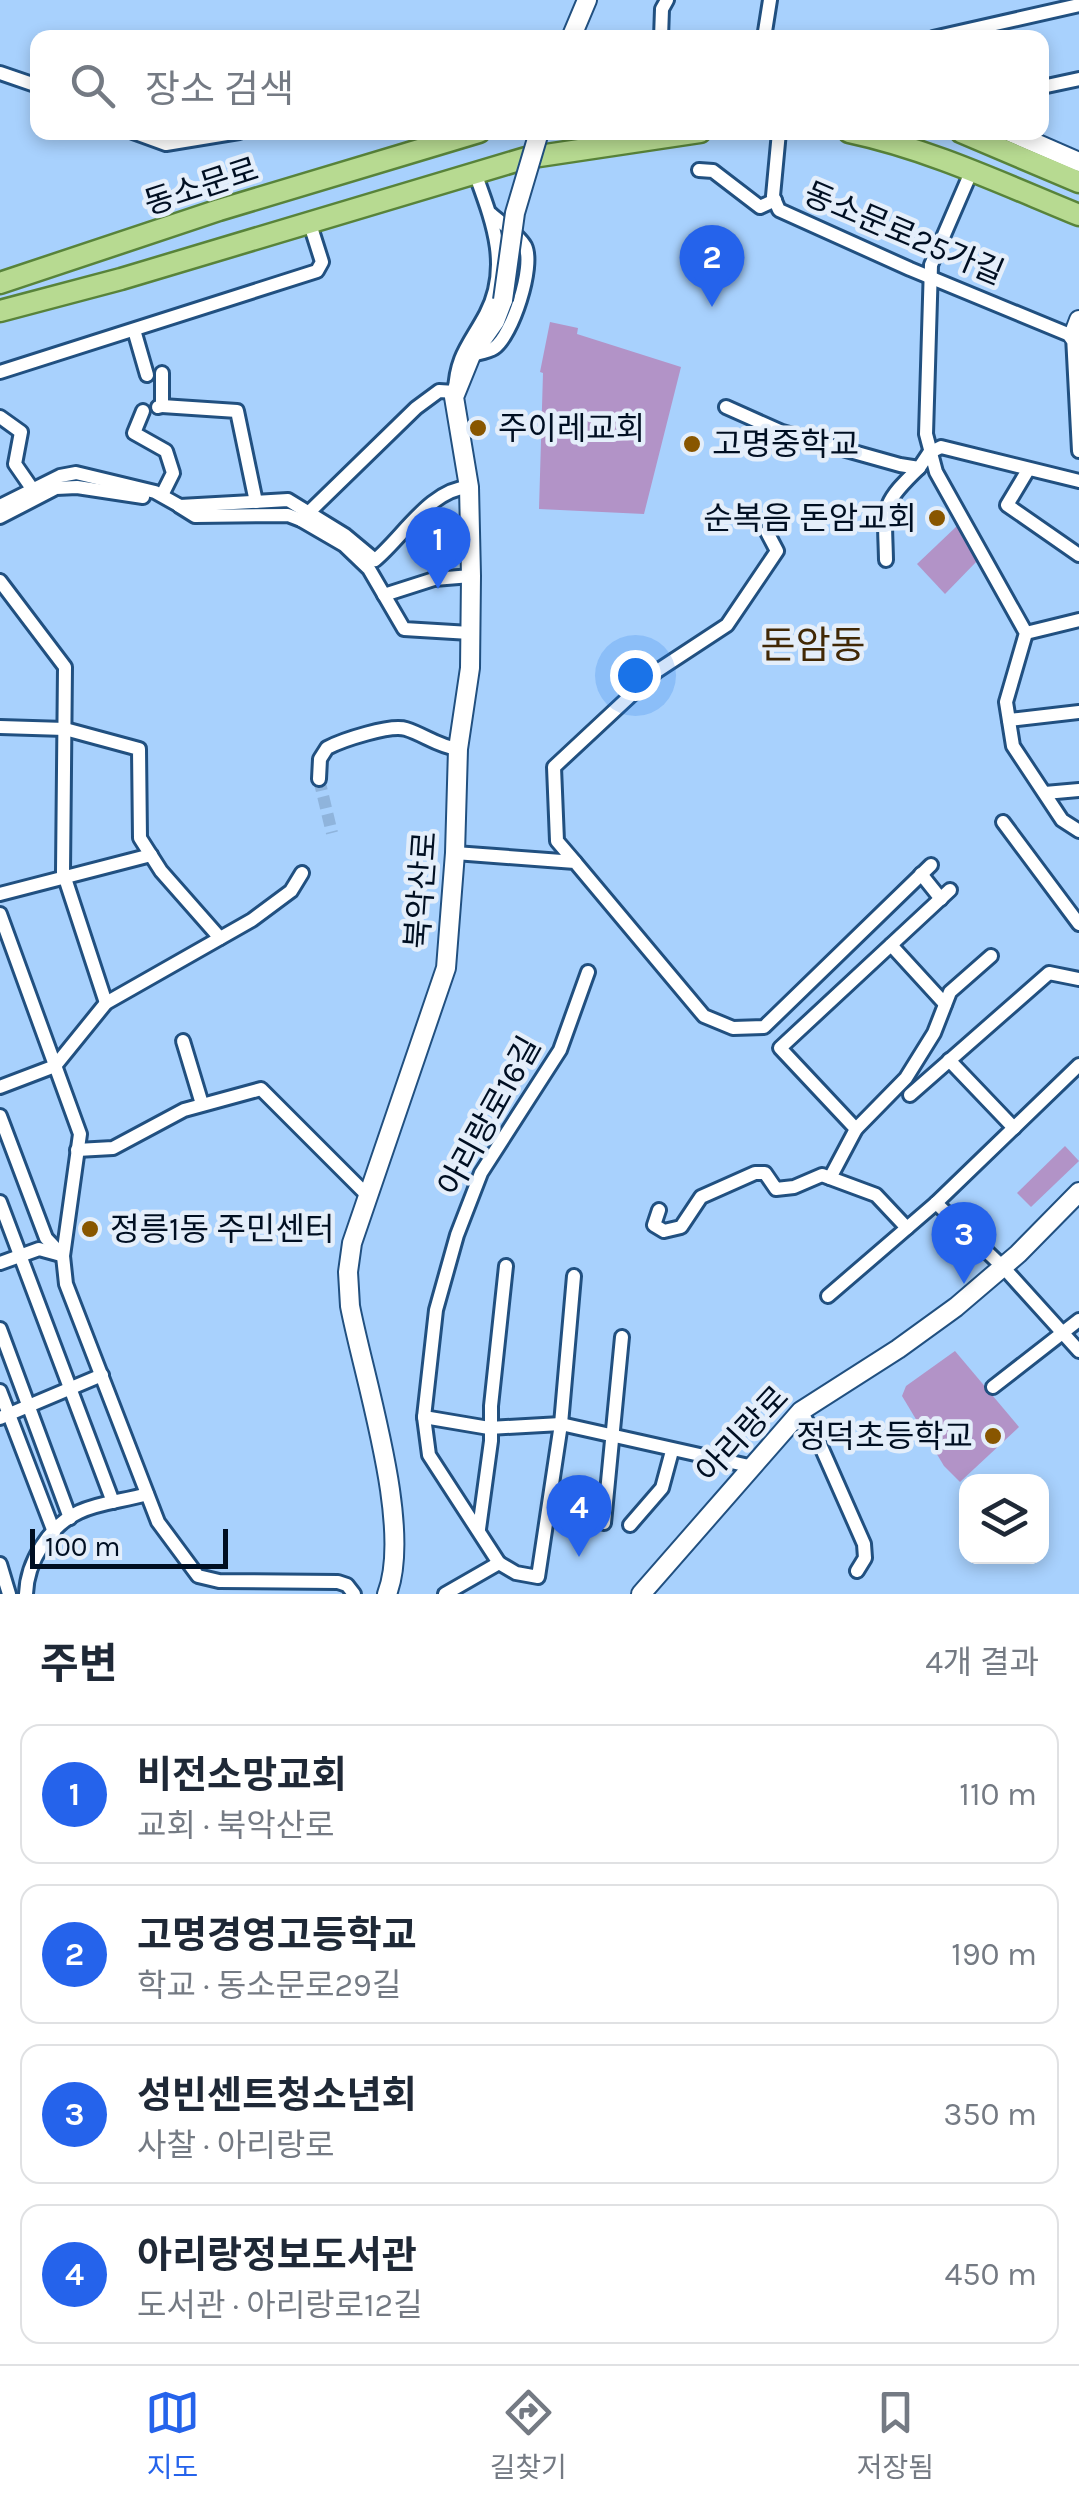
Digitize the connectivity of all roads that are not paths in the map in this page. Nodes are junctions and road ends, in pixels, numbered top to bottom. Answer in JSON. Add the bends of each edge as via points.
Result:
{"nodes":[{"id":1,"x":587,"y":0,"type":"edge"},
{"id":2,"x":667,"y":0,"type":"edge"},
{"id":3,"x":770,"y":0,"type":"edge"},
{"id":4,"x":1079,"y":5,"type":"edge"},
{"id":5,"x":574,"y":30,"type":"edge"},
{"id":6,"x":661,"y":30,"type":"edge"},
{"id":7,"x":765,"y":30,"type":"edge"},
{"id":8,"x":993,"y":30,"type":"edge"},
{"id":9,"x":0,"y":73,"type":"edge"},
{"id":10,"x":1079,"y":78,"type":"edge"},
{"id":11,"x":30,"y":83,"type":"edge"},
{"id":12,"x":1049,"y":85,"type":"edge"},
{"id":13,"x":155,"y":140,"type":"edge"},
{"id":14,"x":190,"y":140,"type":"edge"},
{"id":15,"x":453,"y":140,"type":"edge"},
{"id":16,"x":537,"y":140,"type":"edge"},
{"id":17,"x":642,"y":140,"type":"edge"},
{"id":18,"x":778,"y":140,"type":"edge"},
{"id":19,"x":885,"y":140,"type":"edge"},
{"id":20,"x":980,"y":140,"type":"edge"},
{"id":21,"x":1028,"y":140,"type":"edge"},
{"id":22,"x":1079,"y":162,"type":"edge"},
{"id":23,"x":699,"y":170,"type":"dead end"},
{"id":24,"x":972,"y":170,"type":"junction"},
{"id":25,"x":474,"y":173,"type":"junction"},
{"id":26,"x":1079,"y":182,"type":"edge"},
{"id":27,"x":774,"y":200,"type":"junction"},
{"id":28,"x":489,"y":212,"type":"junction"},
{"id":29,"x":1079,"y":216,"type":"edge"},
{"id":30,"x":309,"y":222,"type":"junction"},
{"id":31,"x":510,"y":232,"type":"junction"},
{"id":32,"x":498,"y":248,"type":"junction"},
{"id":33,"x":928,"y":276,"type":"junction"},
{"id":34,"x":0,"y":283,"type":"edge"},
{"id":35,"x":0,"y":311,"type":"edge"},
{"id":36,"x":134,"y":330,"type":"junction"},
{"id":37,"x":1077,"y":332,"type":"edge"},
{"id":38,"x":476,"y":350,"type":"junction"},
{"id":39,"x":0,"y":372,"type":"edge"},
{"id":40,"x":162,"y":373,"type":"dead end"},
{"id":41,"x":146,"y":376,"type":"dead end"},
{"id":42,"x":454,"y":392,"type":"junction"},
{"id":43,"x":162,"y":406,"type":"junction"},
{"id":44,"x":726,"y":408,"type":"dead end"},
{"id":45,"x":1078,"y":414,"type":"edge"},
{"id":46,"x":0,"y":417,"type":"edge"},
{"id":47,"x":1079,"y":451,"type":"edge"},
{"id":48,"x":930,"y":453,"type":"junction"},
{"id":49,"x":919,"y":468,"type":"junction"},
{"id":50,"x":1028,"y":470,"type":"junction"},
{"id":51,"x":1079,"y":481,"type":"edge"},
{"id":52,"x":469,"y":488,"type":"junction"},
{"id":53,"x":33,"y":490,"type":"junction"},
{"id":54,"x":162,"y":495,"type":"junction"},
{"id":55,"x":256,"y":502,"type":"junction"},
{"id":56,"x":175,"y":503,"type":"junction"},
{"id":57,"x":0,"y":506,"type":"edge"},
{"id":58,"x":306,"y":515,"type":"junction"},
{"id":59,"x":219,"y":516,"type":"junction"},
{"id":60,"x":0,"y":517,"type":"edge"},
{"id":61,"x":767,"y":532,"type":"dead end"},
{"id":62,"x":1079,"y":554,"type":"edge"},
{"id":63,"x":886,"y":560,"type":"dead end"},
{"id":64,"x":471,"y":576,"type":"junction"},
{"id":65,"x":0,"y":581,"type":"edge"},
{"id":66,"x":384,"y":595,"type":"junction"},
{"id":67,"x":1079,"y":620,"type":"edge"},
{"id":68,"x":1026,"y":632,"type":"junction"},
{"id":69,"x":470,"y":633,"type":"junction"},
{"id":70,"x":1079,"y":712,"type":"edge"},
{"id":71,"x":1009,"y":720,"type":"junction"},
{"id":72,"x":0,"y":727,"type":"edge"},
{"id":73,"x":65,"y":729,"type":"junction"},
{"id":74,"x":458,"y":749,"type":"junction"},
{"id":75,"x":320,"y":780,"type":"dead end"},
{"id":76,"x":1079,"y":790,"type":"edge"},
{"id":77,"x":1045,"y":793,"type":"junction"},
{"id":78,"x":1003,"y":822,"type":"dead end"},
{"id":79,"x":1079,"y":831,"type":"edge"},
{"id":80,"x":455,"y":853,"type":"junction"},
{"id":81,"x":151,"y":856,"type":"junction"},
{"id":82,"x":575,"y":862,"type":"junction"},
{"id":83,"x":302,"y":873,"type":"dead end"},
{"id":84,"x":64,"y":878,"type":"junction"},
{"id":85,"x":0,"y":894,"type":"edge"},
{"id":86,"x":0,"y":914,"type":"edge"},
{"id":87,"x":1079,"y":924,"type":"edge"},
{"id":88,"x":220,"y":938,"type":"junction"},
{"id":89,"x":891,"y":945,"type":"junction"},
{"id":90,"x":991,"y":956,"type":"dead end"},
{"id":91,"x":588,"y":972,"type":"dead end"},
{"id":92,"x":1079,"y":979,"type":"edge"},
{"id":93,"x":106,"y":1003,"type":"junction"},
{"id":94,"x":945,"y":1004,"type":"junction"},
{"id":95,"x":183,"y":1041,"type":"dead end"},
{"id":96,"x":949,"y":1060,"type":"junction"},
{"id":97,"x":1079,"y":1065,"type":"edge"},
{"id":98,"x":55,"y":1066,"type":"junction"},
{"id":99,"x":0,"y":1086,"type":"edge"},
{"id":100,"x":910,"y":1095,"type":"dead end"},
{"id":101,"x":202,"y":1104,"type":"junction"},
{"id":102,"x":0,"y":1116,"type":"edge"},
{"id":103,"x":1014,"y":1128,"type":"junction"},
{"id":104,"x":856,"y":1130,"type":"junction"},
{"id":105,"x":77,"y":1150,"type":"junction"},
{"id":106,"x":830,"y":1178,"type":"junction"},
{"id":107,"x":1079,"y":1192,"type":"edge"},
{"id":108,"x":368,"y":1196,"type":"junction"},
{"id":109,"x":0,"y":1202,"type":"edge"},
{"id":110,"x":936,"y":1203,"type":"junction"},
{"id":111,"x":658,"y":1210,"type":"dead end"},
{"id":112,"x":907,"y":1228,"type":"junction"},
{"id":113,"x":20,"y":1256,"type":"junction"},
{"id":114,"x":63,"y":1256,"type":"junction"},
{"id":115,"x":0,"y":1263,"type":"edge"},
{"id":116,"x":506,"y":1266,"type":"dead end"},
{"id":117,"x":1004,"y":1268,"type":"junction"},
{"id":118,"x":574,"y":1276,"type":"dead end"},
{"id":119,"x":828,"y":1296,"type":"dead end"},
{"id":120,"x":1079,"y":1320,"type":"edge"},
{"id":121,"x":0,"y":1329,"type":"edge"},
{"id":122,"x":1062,"y":1333,"type":"junction"},
{"id":123,"x":622,"y":1336,"type":"dead end"},
{"id":124,"x":1079,"y":1351,"type":"edge"},
{"id":125,"x":102,"y":1376,"type":"junction"},
{"id":126,"x":994,"y":1387,"type":"dead end"},
{"id":127,"x":72,"y":1388,"type":"junction"},
{"id":128,"x":0,"y":1391,"type":"edge"},
{"id":129,"x":29,"y":1407,"type":"junction"},
{"id":130,"x":801,"y":1411,"type":"junction"},
{"id":131,"x":4,"y":1416,"type":"edge"},
{"id":132,"x":424,"y":1417,"type":"junction"},
{"id":133,"x":561,"y":1424,"type":"junction"},
{"id":134,"x":489,"y":1428,"type":"junction"},
{"id":135,"x":614,"y":1437,"type":"junction"},
{"id":136,"x":672,"y":1451,"type":"junction"},
{"id":137,"x":749,"y":1466,"type":"junction"},
{"id":138,"x":147,"y":1494,"type":"junction"},
{"id":139,"x":113,"y":1502,"type":"junction"},
{"id":140,"x":70,"y":1518,"type":"junction"},
{"id":141,"x":604,"y":1524,"type":"dead end"},
{"id":142,"x":630,"y":1525,"type":"dead end"},
{"id":143,"x":479,"y":1529,"type":"junction"},
{"id":144,"x":54,"y":1532,"type":"junction"},
{"id":145,"x":499,"y":1563,"type":"junction"},
{"id":146,"x":0,"y":1564,"type":"edge"},
{"id":147,"x":857,"y":1571,"type":"dead end"},
{"id":148,"x":9,"y":1594,"type":"edge"},
{"id":149,"x":26,"y":1594,"type":"edge"},
{"id":150,"x":354,"y":1594,"type":"edge"},
{"id":151,"x":387,"y":1594,"type":"edge"},
{"id":152,"x":446,"y":1594,"type":"edge"},
{"id":153,"x":640,"y":1594,"type":"edge"}],
"edges":[{"from":1,"to":5,"type":"street"},
{"from":2,"to":6,"type":"street"},
{"from":3,"to":7,"type":"street"},
{"from":4,"to":8,"type":"street"},
{"from":9,"to":11,"type":"street"},
{"from":10,"to":12,"type":"street"},
{"from":13,"to":14,"type":"street"},
{"from":15,"to":34,"type":"main road","name":"동소문로"},
{"from":16,"to":38,"type":"street","bridge":true,"via":[[515,213],[503,300]]},
{"from":17,"to":25,"type":"main road","name":"동소문로"},
{"from":18,"to":27,"type":"street","name":"동소문로25가길"},
{"from":19,"to":24,"type":"main road"},
{"from":20,"to":26,"type":"main road"},
{"from":21,"to":22,"type":"street"},
{"from":23,"to":27,"type":"street","via":[[713,171],[760,207]]},
{"from":24,"to":29,"type":"main road"},
{"from":24,"to":33,"type":"street"},
{"from":25,"to":28,"type":"street"},
{"from":25,"to":30,"type":"main road","name":"동소문로"},
{"from":27,"to":33,"type":"street","name":"동소문로25가길","via":[[779,210]]},
{"from":28,"to":31,"type":"street"},
{"from":28,"to":32,"type":"street"},
{"from":30,"to":35,"type":"main road","name":"동소문로"},
{"from":30,"to":36,"type":"street","via":[[322,262],[317,270]]},
{"from":31,"to":32,"type":"street","via":[[502,233]]},
{"from":31,"to":38,"type":"street","via":[[527,254],[520,298],[497,346]]},
{"from":32,"to":42,"type":"street","via":[[496,289],[460,357]]},
{"from":33,"to":37,"type":"street","name":"동소문로25가길"},
{"from":33,"to":48,"type":"street"},
{"from":36,"to":39,"type":"street"},
{"from":36,"to":41,"type":"street"},
{"from":37,"to":45,"type":"street"},
{"from":38,"to":42,"type":"street"},
{"from":40,"to":43,"type":"street"},
{"from":42,"to":52,"type":"street","name":"북악산로"},
{"from":42,"to":58,"type":"street","via":[[439,391],[416,408]]},
{"from":43,"to":54,"type":"street","via":[[138,412],[134,433],[166,451],[174,472]]},
{"from":43,"to":55,"type":"street","via":[[237,410]]},
{"from":44,"to":49,"type":"street","via":[[792,436]]},
{"from":45,"to":47,"type":"street"},
{"from":46,"to":53,"type":"street","via":[[20,432],[15,464]]},
{"from":48,"to":49,"type":"street"},
{"from":48,"to":50,"type":"street","via":[[941,447]]},
{"from":48,"to":68,"type":"street"},
{"from":49,"to":63,"type":"street","via":[[885,508]]},
{"from":50,"to":51,"type":"street"},
{"from":50,"to":62,"type":"street","via":[[1007,505]]},
{"from":52,"to":58,"type":"street","via":[[439,498],[376,560]]},
{"from":52,"to":64,"type":"street","name":"북악산로"},
{"from":53,"to":54,"type":"street","via":[[76,473]]},
{"from":53,"to":57,"type":"street"},
{"from":54,"to":56,"type":"street"},
{"from":55,"to":56,"type":"street"},
{"from":55,"to":58,"type":"street","via":[[288,500]]},
{"from":56,"to":59,"type":"street","via":[[195,516]]},
{"from":58,"to":59,"type":"street"},
{"from":58,"to":66,"type":"street","via":[[348,548]]},
{"from":59,"to":60,"type":"street","via":[[189,521],[145,497],[70,486]]},
{"from":61,"to":82,"type":"street","via":[[776,550],[728,625],[656,672],[554,767],[557,842]]},
{"from":64,"to":66,"type":"street"},
{"from":64,"to":69,"type":"street","name":"북악산로"},
{"from":65,"to":73,"type":"street","via":[[66,667]]},
{"from":66,"to":69,"type":"street","via":[[404,629]]},
{"from":67,"to":68,"type":"street"},
{"from":68,"to":71,"type":"street","via":[[1006,702]]},
{"from":69,"to":74,"type":"street","name":"북악산로"},
{"from":70,"to":71,"type":"street"},
{"from":71,"to":77,"type":"street","via":[[1013,746]]},
{"from":72,"to":73,"type":"street"},
{"from":73,"to":81,"type":"street","via":[[139,749],[140,838]]},
{"from":73,"to":84,"type":"street"},
{"from":74,"to":75,"type":"street","via":[[394,728],[328,748],[320,759]]},
{"from":74,"to":80,"type":"street","name":"북악산로"},
{"from":76,"to":77,"type":"street"},
{"from":77,"to":79,"type":"street","via":[[1062,820]]},
{"from":78,"to":87,"type":"street"},
{"from":80,"to":82,"type":"street"},
{"from":80,"to":108,"type":"street","name":"북악산로","via":[[446,968]]},
{"from":81,"to":84,"type":"street"},
{"from":81,"to":88,"type":"street"},
{"from":82,"to":89,"type":"street","via":[[704,1016],[732,1028],[764,1026],[926,869],[945,894]]},
{"from":83,"to":88,"type":"street","via":[[291,891]]},
{"from":84,"to":85,"type":"street"},
{"from":84,"to":93,"type":"street"},
{"from":86,"to":98,"type":"street"},
{"from":88,"to":93,"type":"street"},
{"from":89,"to":94,"type":"street"},
{"from":89,"to":104,"type":"street","via":[[780,1048]]},
{"from":90,"to":94,"type":"street"},
{"from":91,"to":132,"type":"street","name":"아리랑로16길","via":[[560,1050],[480,1173],[457,1235],[436,1310]]},
{"from":92,"to":96,"type":"street","via":[[1049,973]]},
{"from":93,"to":98,"type":"street"},
{"from":94,"to":104,"type":"street","via":[[906,1078]]},
{"from":95,"to":101,"type":"street"},
{"from":96,"to":100,"type":"street"},
{"from":96,"to":103,"type":"street"},
{"from":97,"to":103,"type":"street"},
{"from":98,"to":99,"type":"street"},
{"from":98,"to":105,"type":"street","via":[[80,1134]]},
{"from":101,"to":105,"type":"street","via":[[113,1148]]},
{"from":101,"to":108,"type":"street","via":[[260,1088]]},
{"from":102,"to":114,"type":"street","via":[[46,1238]]},
{"from":103,"to":110,"type":"street"},
{"from":104,"to":106,"type":"street"},
{"from":105,"to":114,"type":"street"},
{"from":106,"to":111,"type":"street","via":[[776,1189],[765,1173],[755,1173],[701,1197],[681,1228],[664,1231],[654,1224]]},
{"from":106,"to":112,"type":"street","via":[[876,1196]]},
{"from":107,"to":117,"type":"street","name":"아리랑로"},
{"from":108,"to":151,"type":"street","name":"북악산로","via":[[348,1272],[396,1532]]},
{"from":109,"to":113,"type":"street"},
{"from":110,"to":112,"type":"street"},
{"from":110,"to":117,"type":"street"},
{"from":112,"to":119,"type":"street"},
{"from":113,"to":114,"type":"street","via":[[39,1248]]},
{"from":113,"to":115,"type":"street"},
{"from":113,"to":127,"type":"street"},
{"from":114,"to":125,"type":"street","via":[[66,1284]]},
{"from":116,"to":134,"type":"street"},
{"from":117,"to":122,"type":"street"},
{"from":117,"to":130,"type":"street","name":"아리랑로","via":[[898,1350]]},
{"from":118,"to":133,"type":"street"},
{"from":120,"to":122,"type":"street"},
{"from":121,"to":129,"type":"street"},
{"from":122,"to":124,"type":"street"},
{"from":122,"to":126,"type":"street"},
{"from":123,"to":135,"type":"street"},
{"from":125,"to":127,"type":"street"},
{"from":125,"to":138,"type":"street"},
{"from":127,"to":129,"type":"street"},
{"from":127,"to":139,"type":"street"},
{"from":128,"to":131,"type":"street"},
{"from":129,"to":131,"type":"street"},
{"from":129,"to":140,"type":"street"},
{"from":130,"to":137,"type":"street","name":"아리랑로"},
{"from":130,"to":147,"type":"street","via":[[864,1544]]},
{"from":131,"to":144,"type":"street"},
{"from":132,"to":134,"type":"street"},
{"from":132,"to":143,"type":"street","name":"아리랑로16길","via":[[428,1455]]},
{"from":133,"to":134,"type":"street"},
{"from":133,"to":135,"type":"street"},
{"from":133,"to":145,"type":"street","via":[[538,1578]]},
{"from":134,"to":143,"type":"street"},
{"from":135,"to":136,"type":"street"},
{"from":135,"to":141,"type":"street"},
{"from":136,"to":137,"type":"street"},
{"from":136,"to":142,"type":"street","via":[[662,1488]]},
{"from":137,"to":153,"type":"street","name":"아리랑로"},
{"from":138,"to":139,"type":"street"},
{"from":138,"to":150,"type":"street","via":[[158,1522],[198,1576],[219,1582],[338,1582]]},
{"from":139,"to":140,"type":"street"},
{"from":140,"to":144,"type":"street"},
{"from":143,"to":145,"type":"street","name":"아리랑로16길"},
{"from":144,"to":149,"type":"street","via":[[31,1565]]},
{"from":145,"to":152,"type":"street"},
{"from":146,"to":148,"type":"street"}]}
